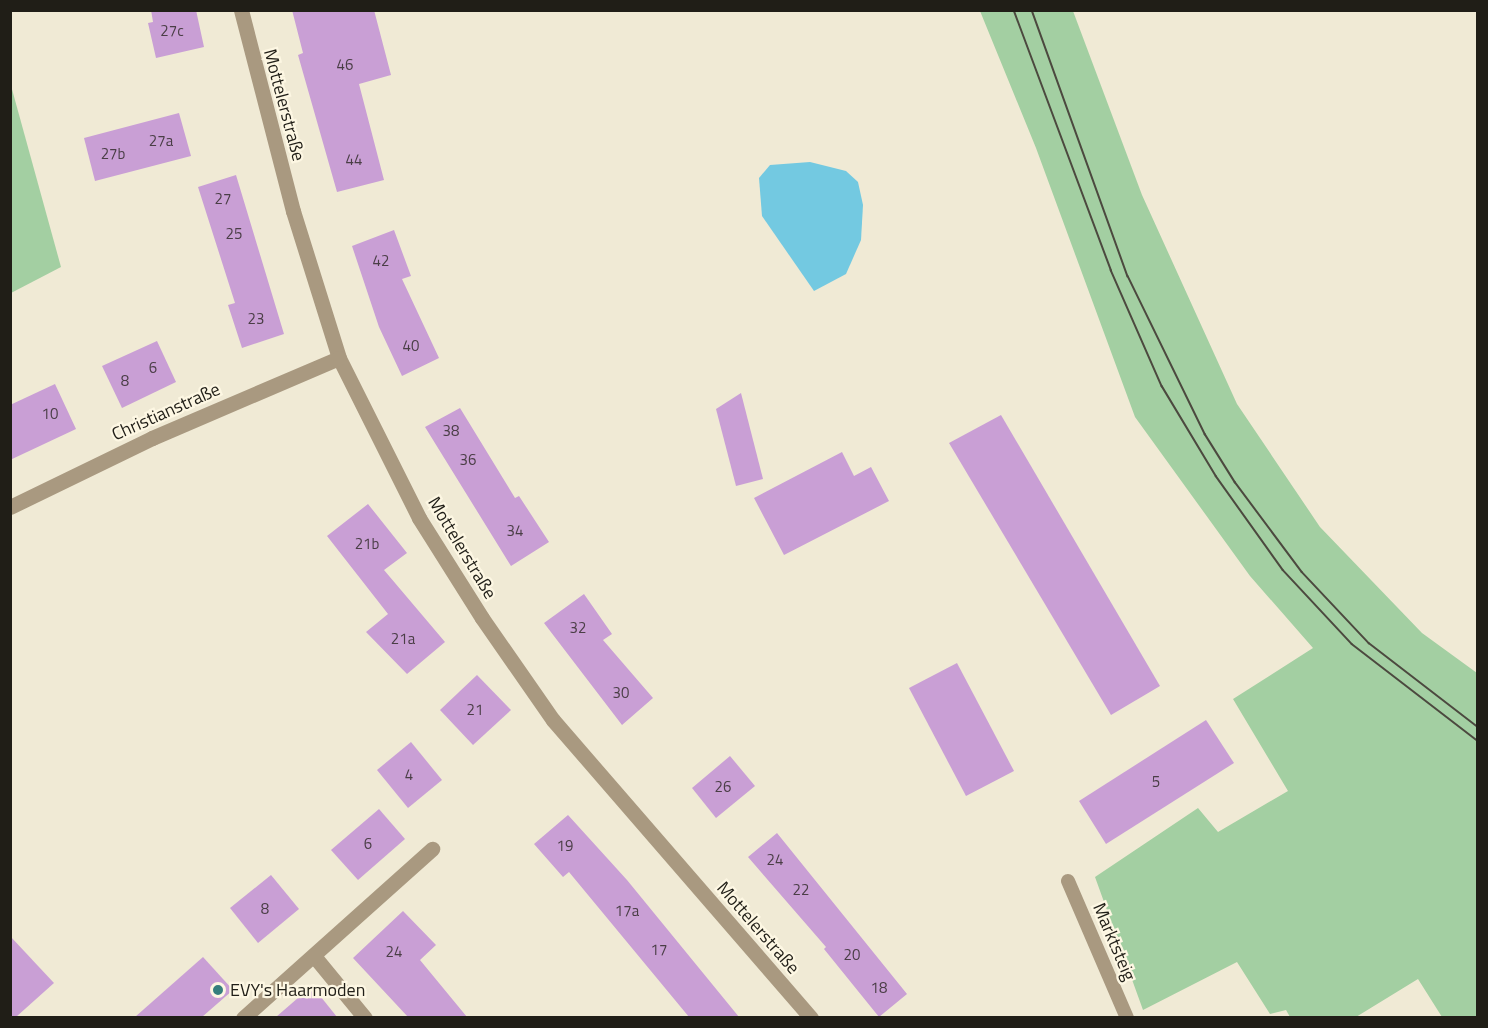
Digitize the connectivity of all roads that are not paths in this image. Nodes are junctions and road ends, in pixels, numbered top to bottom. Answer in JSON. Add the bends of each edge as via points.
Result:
{"nodes":[{"id":1,"x":241,"y":10,"type":"edge"},
{"id":2,"x":339,"y":358,"type":"junction"},
{"id":3,"x":10,"y":507,"type":"edge"},
{"id":4,"x":432,"y":849,"type":"dead end"},
{"id":5,"x":1068,"y":881,"type":"dead end"},
{"id":6,"x":314,"y":956,"type":"junction"},
{"id":7,"x":243,"y":1017,"type":"edge"},
{"id":8,"x":365,"y":1017,"type":"edge"},
{"id":9,"x":811,"y":1017,"type":"edge"},
{"id":10,"x":1127,"y":1017,"type":"edge"}],
"edges":[{"from":1,"to":2,"type":"street","name":"Mottelerstraße","via":[[293,211]]},
{"from":2,"to":3,"type":"street","name":"Christianstraße","via":[[152,438]]},
{"from":2,"to":9,"type":"street","name":"Mottelerstraße","via":[[419,518],[553,720]]},
{"from":4,"to":6,"type":"street"},
{"from":5,"to":10,"type":"lane","name":"Marktsteig"},
{"from":6,"to":7,"type":"street"},
{"from":6,"to":8,"type":"street"}]}
